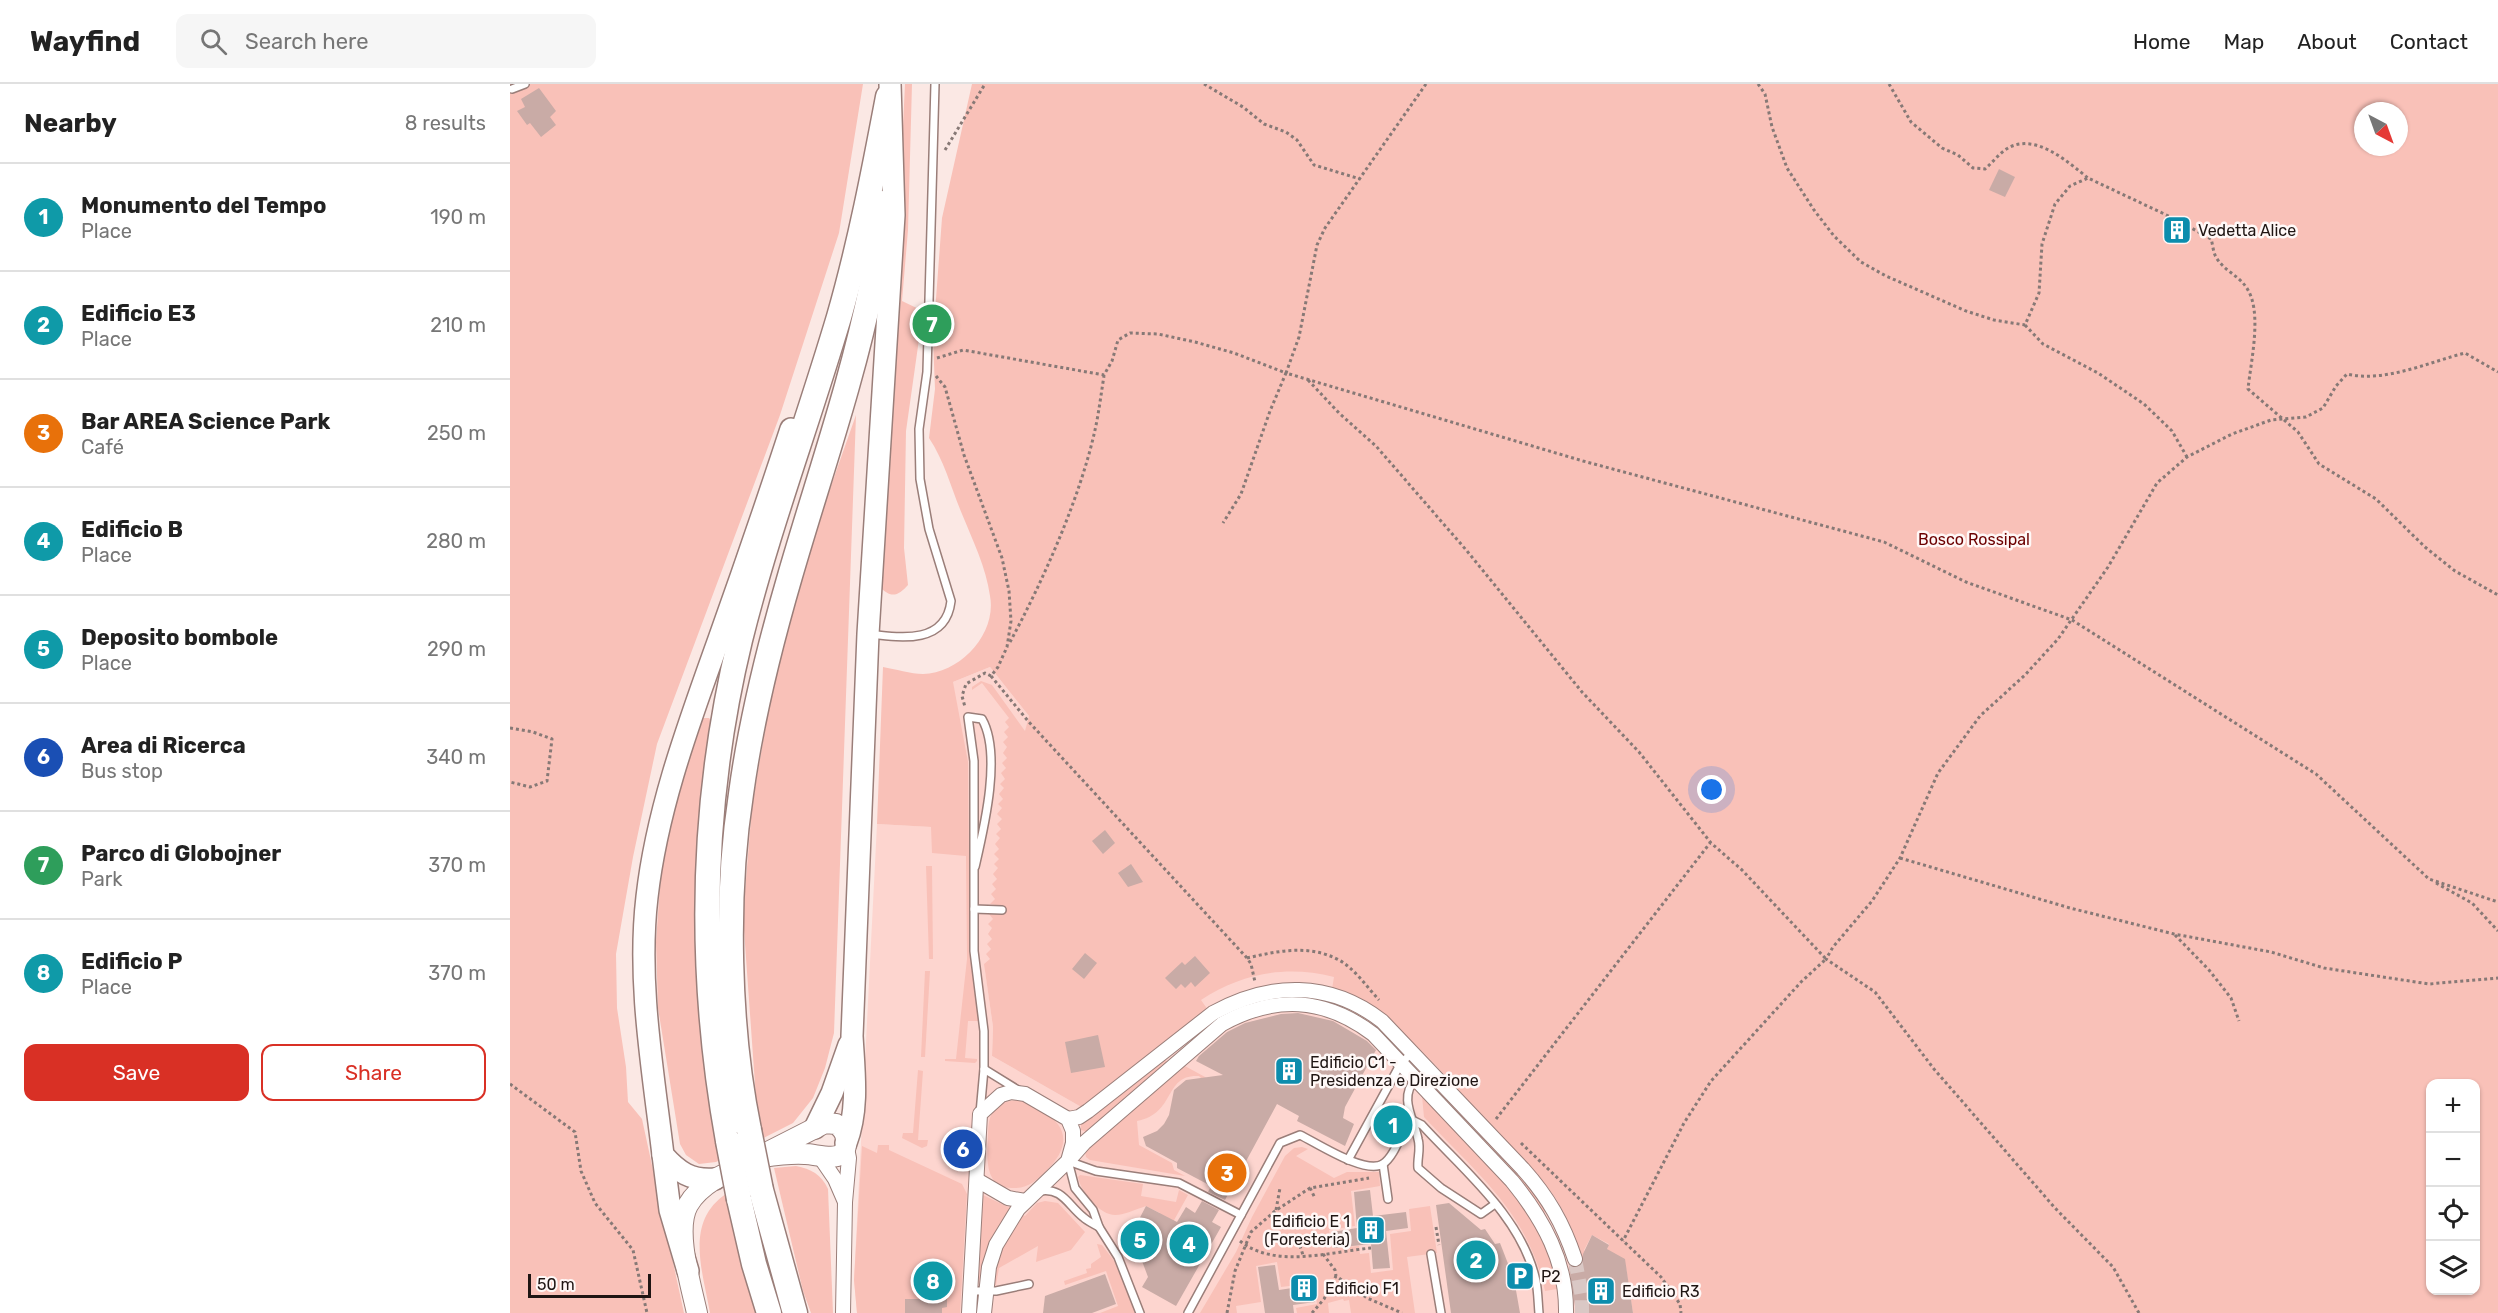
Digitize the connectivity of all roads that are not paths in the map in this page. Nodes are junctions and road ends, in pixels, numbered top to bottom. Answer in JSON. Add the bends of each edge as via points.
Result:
{"nodes":[{"id":1,"x":525,"y":84,"type":"edge"},
{"id":2,"x":935,"y":84,"type":"edge"},
{"id":3,"x":512,"y":89,"type":"dead end"},
{"id":4,"x":889,"y":91,"type":"edge"},
{"id":5,"x":868,"y":634,"type":"junction"},
{"id":6,"x":975,"y":867,"type":"junction"},
{"id":7,"x":974,"y":909,"type":"junction"},
{"id":8,"x":1002,"y":910,"type":"dead end"},
{"id":9,"x":1332,"y":995,"type":"junction"},
{"id":10,"x":1328,"y":1009,"type":"junction"},
{"id":11,"x":852,"y":1036,"type":"junction"},
{"id":12,"x":1176,"y":1041,"type":"junction"},
{"id":13,"x":1413,"y":1052,"type":"junction"},
{"id":14,"x":1186,"y":1053,"type":"junction"},
{"id":15,"x":1401,"y":1063,"type":"junction"},
{"id":16,"x":984,"y":1069,"type":"junction"},
{"id":17,"x":1416,"y":1079,"type":"junction"},
{"id":18,"x":1025,"y":1094,"type":"junction"},
{"id":19,"x":980,"y":1114,"type":"junction"},
{"id":20,"x":1068,"y":1119,"type":"junction"},
{"id":21,"x":1410,"y":1119,"type":"junction"},
{"id":22,"x":815,"y":1128,"type":"junction"},
{"id":23,"x":846,"y":1143,"type":"junction"},
{"id":24,"x":663,"y":1155,"type":"junction"},
{"id":25,"x":762,"y":1156,"type":"junction"},
{"id":26,"x":820,"y":1157,"type":"junction"},
{"id":27,"x":1348,"y":1160,"type":"junction"},
{"id":28,"x":1068,"y":1161,"type":"junction"},
{"id":29,"x":1383,"y":1164,"type":"junction"},
{"id":30,"x":715,"y":1179,"type":"junction"},
{"id":31,"x":977,"y":1180,"type":"junction"},
{"id":32,"x":1030,"y":1197,"type":"junction"},
{"id":33,"x":1388,"y":1199,"type":"dead end"},
{"id":34,"x":845,"y":1203,"type":"junction"},
{"id":35,"x":1495,"y":1204,"type":"junction"},
{"id":36,"x":1241,"y":1215,"type":"junction"},
{"id":37,"x":1099,"y":1227,"type":"junction"},
{"id":38,"x":1431,"y":1254,"type":"dead end"},
{"id":39,"x":1575,"y":1259,"type":"tunnel mouth"},
{"id":40,"x":688,"y":1271,"type":"junction"},
{"id":41,"x":1029,"y":1284,"type":"dead end"},
{"id":42,"x":970,"y":1291,"type":"junction"},
{"id":43,"x":985,"y":1291,"type":"junction"},
{"id":44,"x":1140,"y":1312,"type":"edge"},
{"id":45,"x":697,"y":1313,"type":"edge"},
{"id":46,"x":769,"y":1313,"type":"edge"},
{"id":47,"x":795,"y":1313,"type":"edge"},
{"id":48,"x":843,"y":1313,"type":"edge"},
{"id":49,"x":969,"y":1313,"type":"edge"},
{"id":50,"x":984,"y":1313,"type":"edge"},
{"id":51,"x":1188,"y":1313,"type":"edge"},
{"id":52,"x":1441,"y":1313,"type":"edge"},
{"id":53,"x":1539,"y":1313,"type":"edge"},
{"id":54,"x":1566,"y":1313,"type":"edge"}],
"edges":[{"from":1,"to":3,"type":"lane"},
{"from":2,"to":5,"type":"lane","via":[[920,479],[929,529],[951,601],[949,613],[937,628],[918,636]]},
{"from":4,"to":5,"type":"main road","via":[[894,215]]},
{"from":4,"to":24,"type":"main road","via":[[834,304],[694,709],[666,795],[653,853],[646,898],[645,990]]},
{"from":4,"to":46,"type":"highway","bridge":true,"via":[[864,223],[740,640],[711,817],[707,913],[712,1037],[739,1199]]},
{"from":4,"to":47,"type":"highway","bridge":true,"via":[[885,170],[872,282],[853,364],[773,636],[740,796],[733,873],[732,954],[742,1095],[761,1190]]},
{"from":5,"to":11,"type":"main road"},
{"from":6,"to":6,"type":"lane","via":[[974,761],[968,717],[981,718],[989,743],[988,802]]},
{"from":6,"to":7,"type":"lane"},
{"from":7,"to":8,"type":"lane"},
{"from":7,"to":16,"type":"lane"},
{"from":9,"to":10,"type":"lane"},
{"from":9,"to":12,"type":"street","via":[[1300,989],[1257,993],[1213,1012]]},
{"from":9,"to":13,"type":"street","via":[[1367,1009]]},
{"from":10,"to":14,"type":"street","via":[[1286,1003],[1261,1007],[1222,1024]]},
{"from":10,"to":15,"type":"street","via":[[1360,1023]]},
{"from":11,"to":22,"type":"main road"},
{"from":11,"to":23,"type":"main road","via":[[854,1106]]},
{"from":12,"to":14,"type":"lane"},
{"from":12,"to":20,"type":"street","via":[[1088,1112]]},
{"from":13,"to":15,"type":"lane"},
{"from":13,"to":39,"type":"street","via":[[1545,1193]]},
{"from":14,"to":28,"type":"street"},
{"from":15,"to":17,"type":"street"},
{"from":15,"to":27,"type":"lane"},
{"from":16,"to":18,"type":"lane"},
{"from":16,"to":19,"type":"lane"},
{"from":17,"to":21,"type":"lane","via":[[1408,1095]]},
{"from":17,"to":54,"type":"street","via":[[1531,1204],[1555,1252]]},
{"from":18,"to":19,"type":"street","via":[[1001,1095]]},
{"from":18,"to":20,"type":"street"},
{"from":19,"to":31,"type":"street"},
{"from":20,"to":28,"type":"street","via":[[1073,1143]]},
{"from":21,"to":29,"type":"lane"},
{"from":21,"to":35,"type":"lane","via":[[1422,1125]]},
{"from":21,"to":35,"type":"lane","via":[[1419,1140],[1418,1168],[1480,1214]]},
{"from":22,"to":23,"type":"main road","via":[[825,1123],[836,1124],[844,1132]]},
{"from":22,"to":25,"type":"main road"},
{"from":22,"to":26,"type":"main road","via":[[810,1144]]},
{"from":23,"to":26,"type":"main road","via":[[837,1156]]},
{"from":23,"to":34,"type":"street","via":[[849,1158]]},
{"from":24,"to":30,"type":"main road","via":[[685,1175]]},
{"from":24,"to":40,"type":"main road","via":[[670,1210]]},
{"from":25,"to":26,"type":"main road"},
{"from":25,"to":30,"type":"main road"},
{"from":26,"to":34,"type":"street"},
{"from":27,"to":29,"type":"lane","via":[[1370,1166]]},
{"from":27,"to":36,"type":"lane","via":[[1300,1135],[1280,1143]]},
{"from":28,"to":32,"type":"street"},
{"from":28,"to":36,"type":"lane","via":[[1096,1171],[1179,1183]]},
{"from":28,"to":37,"type":"lane","via":[[1075,1188],[1093,1210]]},
{"from":29,"to":33,"type":"lane"},
{"from":30,"to":40,"type":"main road","via":[[698,1191],[683,1218]]},
{"from":31,"to":32,"type":"street","via":[[1008,1198]]},
{"from":31,"to":42,"type":"street"},
{"from":32,"to":37,"type":"lane","via":[[1046,1190],[1064,1196],[1083,1217]]},
{"from":32,"to":43,"type":"street","via":[[1006,1224],[996,1245]]},
{"from":34,"to":48,"type":"street"},
{"from":35,"to":53,"type":"lane","via":[[1514,1229],[1530,1264]]},
{"from":36,"to":51,"type":"lane"},
{"from":37,"to":44,"type":"lane","via":[[1118,1257]]},
{"from":38,"to":52,"type":"lane"},
{"from":40,"to":45,"type":"main road"},
{"from":41,"to":43,"type":"lane"},
{"from":42,"to":43,"type":"lane"},
{"from":42,"to":49,"type":"street"},
{"from":43,"to":50,"type":"street"}]}
